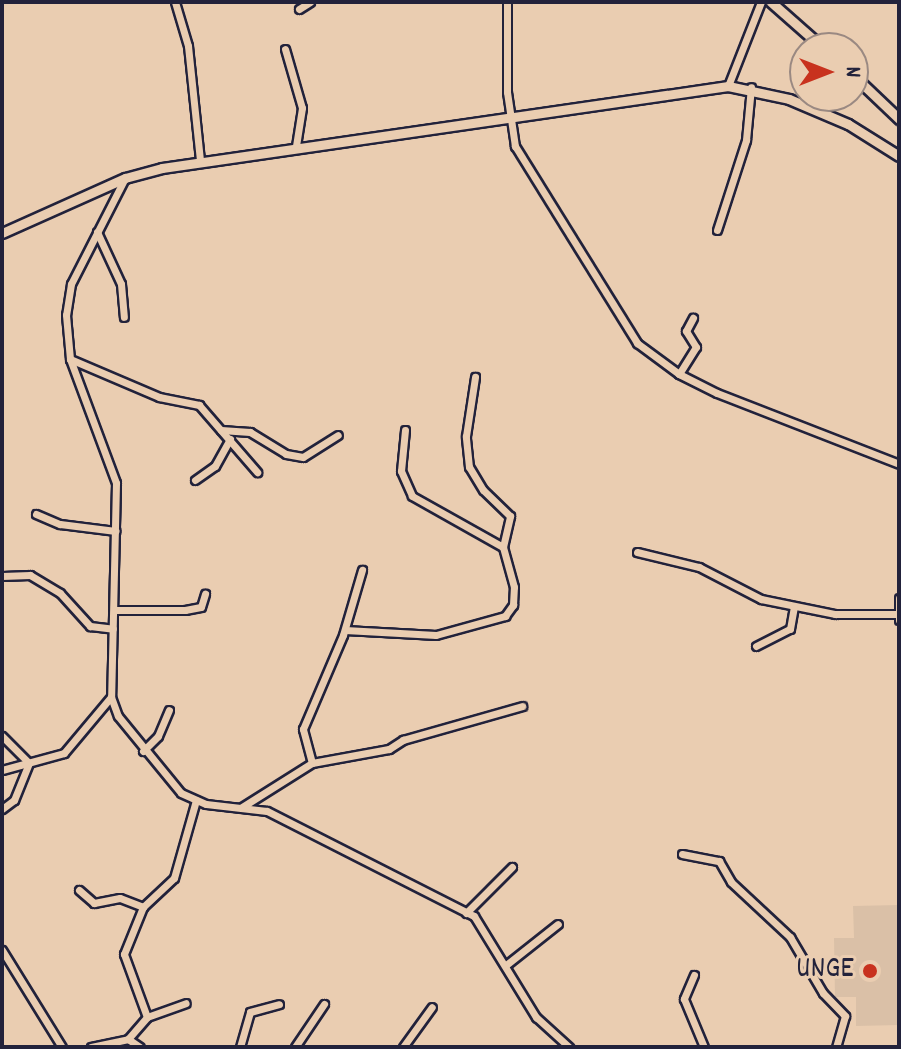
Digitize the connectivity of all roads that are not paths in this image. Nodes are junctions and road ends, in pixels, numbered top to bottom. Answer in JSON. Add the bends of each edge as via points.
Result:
{"nodes":[{"id":1,"x":175,"y":2,"type":"edge"},
{"id":2,"x":310,"y":2,"type":"edge"},
{"id":3,"x":507,"y":2,"type":"edge"},
{"id":4,"x":761,"y":2,"type":"edge"},
{"id":5,"x":771,"y":2,"type":"edge"},
{"id":6,"x":299,"y":9,"type":"dead end"},
{"id":7,"x":805,"y":32,"type":"edge"},
{"id":8,"x":285,"y":49,"type":"dead end"},
{"id":9,"x":728,"y":86,"type":"junction"},
{"id":10,"x":751,"y":87,"type":"junction"},
{"id":11,"x":869,"y":90,"type":"edge"},
{"id":12,"x":508,"y":117,"type":"junction"},
{"id":13,"x":899,"y":119,"type":"edge"},
{"id":14,"x":296,"y":146,"type":"junction"},
{"id":15,"x":899,"y":156,"type":"edge"},
{"id":16,"x":200,"y":160,"type":"junction"},
{"id":17,"x":125,"y":178,"type":"junction"},
{"id":18,"x":727,"y":204,"type":"junction"},
{"id":19,"x":738,"y":209,"type":"dead end"},
{"id":20,"x":717,"y":230,"type":"dead end"},
{"id":21,"x":97,"y":232,"type":"junction"},
{"id":22,"x":2,"y":233,"type":"edge"},
{"id":23,"x":124,"y":317,"type":"dead end"},
{"id":24,"x":693,"y":318,"type":"dead end"},
{"id":25,"x":70,"y":359,"type":"junction"},
{"id":26,"x":679,"y":374,"type":"junction"},
{"id":27,"x":475,"y":377,"type":"dead end"},
{"id":28,"x":221,"y":430,"type":"junction"},
{"id":29,"x":405,"y":430,"type":"dead end"},
{"id":30,"x":338,"y":435,"type":"dead end"},
{"id":31,"x":230,"y":439,"type":"junction"},
{"id":32,"x":899,"y":464,"type":"edge"},
{"id":33,"x":257,"y":472,"type":"dead end"},
{"id":34,"x":195,"y":480,"type":"dead end"},
{"id":35,"x":36,"y":514,"type":"dead end"},
{"id":36,"x":116,"y":531,"type":"junction"},
{"id":37,"x":503,"y":547,"type":"junction"},
{"id":38,"x":637,"y":552,"type":"dead end"},
{"id":39,"x":362,"y":570,"type":"dead end"},
{"id":40,"x":2,"y":576,"type":"edge"},
{"id":41,"x":205,"y":594,"type":"dead end"},
{"id":42,"x":899,"y":598,"type":"edge"},
{"id":43,"x":794,"y":606,"type":"junction"},
{"id":44,"x":114,"y":610,"type":"junction"},
{"id":45,"x":897,"y":617,"type":"edge"},
{"id":46,"x":113,"y":629,"type":"junction"},
{"id":47,"x":345,"y":630,"type":"junction"},
{"id":48,"x":756,"y":646,"type":"dead end"},
{"id":49,"x":111,"y":697,"type":"junction"},
{"id":50,"x":522,"y":706,"type":"dead end"},
{"id":51,"x":169,"y":710,"type":"dead end"},
{"id":52,"x":2,"y":736,"type":"edge"},
{"id":53,"x":143,"y":751,"type":"junction"},
{"id":54,"x":29,"y":763,"type":"junction"},
{"id":55,"x":312,"y":763,"type":"junction"},
{"id":56,"x":2,"y":770,"type":"edge"},
{"id":57,"x":196,"y":800,"type":"junction"},
{"id":58,"x":242,"y":807,"type":"junction"},
{"id":59,"x":2,"y":809,"type":"edge"},
{"id":60,"x":682,"y":854,"type":"dead end"},
{"id":61,"x":512,"y":867,"type":"dead end"},
{"id":62,"x":79,"y":890,"type":"dead end"},
{"id":63,"x":143,"y":907,"type":"junction"},
{"id":64,"x":466,"y":913,"type":"junction"},
{"id":65,"x":558,"y":924,"type":"dead end"},
{"id":66,"x":2,"y":950,"type":"edge"},
{"id":67,"x":506,"y":965,"type":"junction"},
{"id":68,"x":694,"y":975,"type":"dead end"},
{"id":69,"x":186,"y":1003,"type":"dead end"},
{"id":70,"x":279,"y":1004,"type":"dead end"},
{"id":71,"x":324,"y":1004,"type":"dead end"},
{"id":72,"x":432,"y":1007,"type":"dead end"},
{"id":73,"x":147,"y":1017,"type":"junction"},
{"id":74,"x":128,"y":1039,"type":"junction"},
{"id":75,"x":566,"y":1044,"type":"edge"},
{"id":76,"x":62,"y":1047,"type":"edge"},
{"id":77,"x":91,"y":1047,"type":"edge"},
{"id":78,"x":140,"y":1047,"type":"edge"},
{"id":79,"x":240,"y":1047,"type":"edge"},
{"id":80,"x":295,"y":1047,"type":"edge"},
{"id":81,"x":403,"y":1047,"type":"edge"},
{"id":82,"x":554,"y":1047,"type":"edge"},
{"id":83,"x":704,"y":1047,"type":"edge"},
{"id":84,"x":836,"y":1047,"type":"edge"}],
"edges":[{"from":1,"to":16,"type":"street","via":[[188,46]]},
{"from":2,"to":6,"type":"street"},
{"from":3,"to":12,"type":"street"},
{"from":4,"to":9,"type":"street"},
{"from":5,"to":7,"type":"main road"},
{"from":8,"to":14,"type":"street","via":[[302,108]]},
{"from":9,"to":10,"type":"main road"},
{"from":9,"to":12,"type":"main road"},
{"from":10,"to":15,"type":"main road","via":[[848,124]]},
{"from":10,"to":18,"type":"street","via":[[746,140]]},
{"from":11,"to":13,"type":"main road"},
{"from":12,"to":14,"type":"main road"},
{"from":12,"to":26,"type":"street","via":[[527,167],[624,327]]},
{"from":14,"to":16,"type":"main road"},
{"from":16,"to":17,"type":"main road"},
{"from":17,"to":21,"type":"street"},
{"from":17,"to":22,"type":"main road"},
{"from":18,"to":19,"type":"street"},
{"from":18,"to":20,"type":"street"},
{"from":21,"to":23,"type":"street","via":[[121,284]]},
{"from":21,"to":25,"type":"street","via":[[68,298]]},
{"from":24,"to":26,"type":"street","via":[[686,331],[696,347]]},
{"from":25,"to":28,"type":"street","via":[[159,397],[191,401]]},
{"from":25,"to":36,"type":"street","via":[[113,472]]},
{"from":26,"to":32,"type":"street"},
{"from":27,"to":37,"type":"street","via":[[466,436],[469,467],[483,490],[510,516]]},
{"from":28,"to":30,"type":"street","via":[[250,432],[286,454],[303,457]]},
{"from":28,"to":31,"type":"street"},
{"from":29,"to":37,"type":"street","via":[[401,471],[412,496]]},
{"from":31,"to":33,"type":"street"},
{"from":31,"to":34,"type":"street","via":[[215,466]]},
{"from":35,"to":36,"type":"street","via":[[60,524]]},
{"from":36,"to":44,"type":"street"},
{"from":37,"to":47,"type":"street","via":[[514,587],[513,605],[505,616],[436,635]]},
{"from":38,"to":43,"type":"street","via":[[681,560],[739,591]]},
{"from":39,"to":47,"type":"street"},
{"from":40,"to":46,"type":"street","via":[[30,575],[60,593],[90,626]]},
{"from":41,"to":44,"type":"street","via":[[201,607],[185,610]]},
{"from":42,"to":45,"type":"street"},
{"from":43,"to":45,"type":"street"},
{"from":43,"to":48,"type":"street","via":[[790,629]]},
{"from":44,"to":46,"type":"street"},
{"from":46,"to":49,"type":"street"},
{"from":47,"to":55,"type":"street","via":[[303,729]]},
{"from":49,"to":53,"type":"street"},
{"from":49,"to":54,"type":"street","via":[[64,753]]},
{"from":50,"to":55,"type":"street","via":[[403,740],[389,749]]},
{"from":51,"to":53,"type":"street","via":[[158,736]]},
{"from":52,"to":54,"type":"street"},
{"from":53,"to":57,"type":"street","via":[[170,785]]},
{"from":54,"to":56,"type":"street"},
{"from":54,"to":59,"type":"street","via":[[14,800]]},
{"from":55,"to":58,"type":"street"},
{"from":57,"to":58,"type":"street"},
{"from":57,"to":63,"type":"street","via":[[174,878]]},
{"from":58,"to":64,"type":"street","via":[[289,822]]},
{"from":60,"to":84,"type":"street","via":[[719,861],[731,882],[790,937],[823,993],[845,1016]]},
{"from":61,"to":64,"type":"street"},
{"from":62,"to":63,"type":"street","via":[[94,903],[120,898]]},
{"from":63,"to":73,"type":"street","via":[[124,964]]},
{"from":64,"to":67,"type":"street","via":[[480,923]]},
{"from":65,"to":67,"type":"street"},
{"from":66,"to":76,"type":"street"},
{"from":67,"to":75,"type":"street","via":[[536,1017]]},
{"from":68,"to":83,"type":"street","via":[[684,999]]},
{"from":69,"to":73,"type":"street"},
{"from":70,"to":79,"type":"street","via":[[250,1012]]},
{"from":71,"to":80,"type":"street"},
{"from":72,"to":81,"type":"street"},
{"from":73,"to":74,"type":"street"},
{"from":74,"to":77,"type":"street"},
{"from":74,"to":78,"type":"street"},
{"from":75,"to":82,"type":"street"}]}
